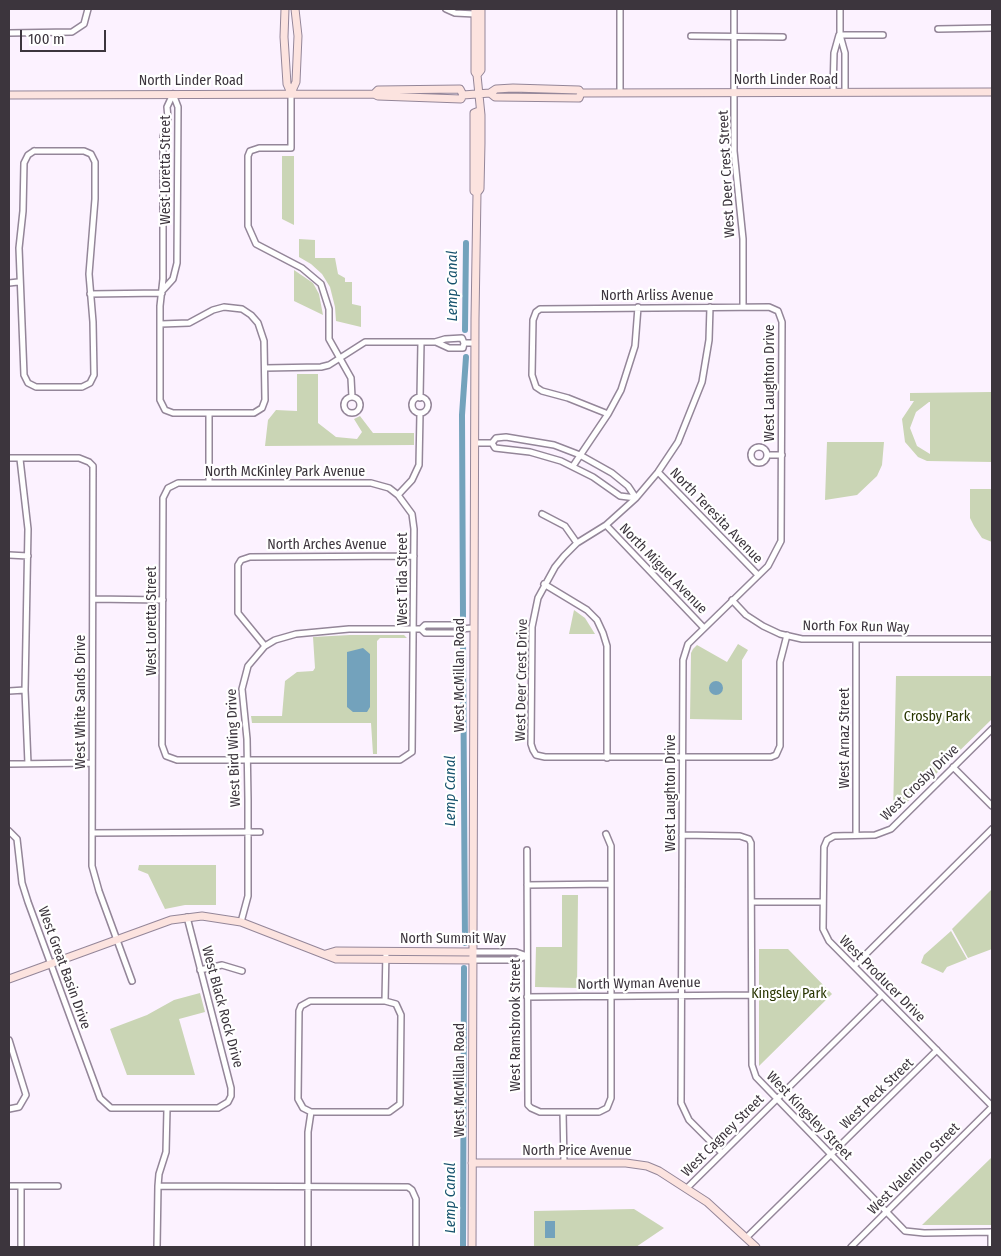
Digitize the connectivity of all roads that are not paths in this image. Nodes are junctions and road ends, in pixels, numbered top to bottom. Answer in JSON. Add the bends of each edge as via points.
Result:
{"nodes":[{"id":1,"x":88,"y":9,"type":"edge"},
{"id":2,"x":285,"y":9,"type":"edge"},
{"id":3,"x":295,"y":9,"type":"edge"},
{"id":4,"x":446,"y":9,"type":"edge"},
{"id":5,"x":620,"y":9,"type":"edge"},
{"id":6,"x":734,"y":9,"type":"edge"},
{"id":7,"x":840,"y":9,"type":"edge"},
{"id":8,"x":477,"y":10,"type":"edge"},
{"id":9,"x":992,"y":28,"type":"edge"},
{"id":10,"x":938,"y":29,"type":"dead end"},
{"id":11,"x":9,"y":33,"type":"edge"},
{"id":12,"x":840,"y":35,"type":"junction"},
{"id":13,"x":883,"y":35,"type":"dead end"},
{"id":14,"x":691,"y":36,"type":"dead end"},
{"id":15,"x":734,"y":37,"type":"junction"},
{"id":16,"x":783,"y":37,"type":"dead end"},
{"id":17,"x":734,"y":92,"type":"junction"},
{"id":18,"x":833,"y":92,"type":"junction"},
{"id":19,"x":845,"y":92,"type":"junction"},
{"id":20,"x":992,"y":92,"type":"edge"},
{"id":21,"x":620,"y":93,"type":"junction"},
{"id":22,"x":172,"y":94,"type":"junction"},
{"id":23,"x":291,"y":94,"type":"junction"},
{"id":24,"x":478,"y":94,"type":"junction"},
{"id":25,"x":9,"y":95,"type":"edge"},
{"id":26,"x":9,"y":282,"type":"edge"},
{"id":27,"x":18,"y":282,"type":"junction"},
{"id":28,"x":162,"y":292,"type":"junction"},
{"id":29,"x":90,"y":294,"type":"junction"},
{"id":30,"x":638,"y":307,"type":"junction"},
{"id":31,"x":710,"y":307,"type":"junction"},
{"id":32,"x":743,"y":307,"type":"junction"},
{"id":33,"x":778,"y":311,"type":"joint"},
{"id":34,"x":161,"y":324,"type":"junction"},
{"id":35,"x":421,"y":342,"type":"junction"},
{"id":36,"x":435,"y":342,"type":"junction"},
{"id":37,"x":464,"y":343,"type":"junction"},
{"id":38,"x":475,"y":343,"type":"junction"},
{"id":39,"x":340,"y":357,"type":"junction"},
{"id":40,"x":265,"y":368,"type":"junction"},
{"id":41,"x":352,"y":397,"type":"dead end"},
{"id":42,"x":420,"y":398,"type":"junction"},
{"id":43,"x":209,"y":413,"type":"junction"},
{"id":44,"x":420,"y":413,"type":"junction"},
{"id":45,"x":608,"y":414,"type":"junction"},
{"id":46,"x":476,"y":443,"type":"junction"},
{"id":47,"x":492,"y":443,"type":"junction"},
{"id":48,"x":580,"y":455,"type":"junction"},
{"id":49,"x":767,"y":455,"type":"dead end"},
{"id":50,"x":782,"y":455,"type":"junction"},
{"id":51,"x":9,"y":458,"type":"edge"},
{"id":52,"x":20,"y":458,"type":"junction"},
{"id":53,"x":573,"y":466,"type":"junction"},
{"id":54,"x":658,"y":472,"type":"junction"},
{"id":55,"x":209,"y":483,"type":"junction"},
{"id":56,"x":168,"y":488,"type":"joint"},
{"id":57,"x":398,"y":495,"type":"junction"},
{"id":58,"x":636,"y":498,"type":"junction"},
{"id":59,"x":542,"y":514,"type":"dead end"},
{"id":60,"x":606,"y":525,"type":"junction"},
{"id":61,"x":577,"y":543,"type":"junction"},
{"id":62,"x":9,"y":555,"type":"edge"},
{"id":63,"x":28,"y":556,"type":"junction"},
{"id":64,"x":414,"y":556,"type":"junction"},
{"id":65,"x":758,"y":575,"type":"junction"},
{"id":66,"x":544,"y":584,"type":"junction"},
{"id":67,"x":93,"y":599,"type":"junction"},
{"id":68,"x":163,"y":600,"type":"junction"},
{"id":69,"x":732,"y":600,"type":"junction"},
{"id":70,"x":472,"y":628,"type":"junction"},
{"id":71,"x":704,"y":628,"type":"junction"},
{"id":72,"x":414,"y":629,"type":"junction"},
{"id":73,"x":787,"y":635,"type":"junction"},
{"id":74,"x":992,"y":639,"type":"edge"},
{"id":75,"x":856,"y":640,"type":"junction"},
{"id":76,"x":264,"y":646,"type":"junction"},
{"id":77,"x":25,"y":690,"type":"junction"},
{"id":78,"x":9,"y":691,"type":"edge"},
{"id":79,"x":992,"y":729,"type":"edge"},
{"id":80,"x":607,"y":758,"type":"junction"},
{"id":81,"x":682,"y":758,"type":"junction"},
{"id":82,"x":248,"y":760,"type":"junction"},
{"id":83,"x":92,"y":763,"type":"junction"},
{"id":84,"x":9,"y":764,"type":"edge"},
{"id":85,"x":28,"y":764,"type":"junction"},
{"id":86,"x":953,"y":767,"type":"junction"},
{"id":87,"x":992,"y":806,"type":"edge"},
{"id":88,"x":992,"y":829,"type":"edge"},
{"id":89,"x":248,"y":832,"type":"junction"},
{"id":90,"x":260,"y":832,"type":"dead end"},
{"id":91,"x":11,"y":833,"type":"edge"},
{"id":92,"x":92,"y":833,"type":"junction"},
{"id":93,"x":606,"y":834,"type":"dead end"},
{"id":94,"x":682,"y":835,"type":"junction"},
{"id":95,"x":856,"y":835,"type":"junction"},
{"id":96,"x":827,"y":840,"type":"joint"},
{"id":97,"x":527,"y":850,"type":"dead end"},
{"id":98,"x":611,"y":884,"type":"junction"},
{"id":99,"x":527,"y":885,"type":"junction"},
{"id":100,"x":753,"y":902,"type":"junction"},
{"id":101,"x":823,"y":902,"type":"junction"},
{"id":102,"x":187,"y":918,"type":"junction"},
{"id":103,"x":241,"y":922,"type":"junction"},
{"id":104,"x":116,"y":940,"type":"junction"},
{"id":105,"x":386,"y":952,"type":"junction"},
{"id":106,"x":473,"y":952,"type":"junction"},
{"id":107,"x":326,"y":954,"type":"junction"},
{"id":108,"x":527,"y":956,"type":"junction"},
{"id":109,"x":386,"y":960,"type":"junction"},
{"id":110,"x":473,"y":960,"type":"junction"},
{"id":111,"x":51,"y":964,"type":"junction"},
{"id":112,"x":854,"y":966,"type":"junction"},
{"id":113,"x":200,"y":970,"type":"junction"},
{"id":114,"x":242,"y":971,"type":"dead end"},
{"id":115,"x":9,"y":979,"type":"edge"},
{"id":116,"x":132,"y":982,"type":"dead end"},
{"id":117,"x":681,"y":994,"type":"junction"},
{"id":118,"x":752,"y":995,"type":"junction"},
{"id":119,"x":882,"y":995,"type":"junction"},
{"id":120,"x":611,"y":996,"type":"junction"},
{"id":121,"x":527,"y":997,"type":"junction"},
{"id":122,"x":385,"y":1001,"type":"junction"},
{"id":123,"x":9,"y":1040,"type":"edge"},
{"id":124,"x":937,"y":1050,"type":"junction"},
{"id":125,"x":776,"y":1100,"type":"junction"},
{"id":126,"x":992,"y":1106,"type":"edge"},
{"id":127,"x":166,"y":1108,"type":"junction"},
{"id":128,"x":9,"y":1109,"type":"edge"},
{"id":129,"x":311,"y":1112,"type":"junction"},
{"id":130,"x":563,"y":1112,"type":"junction"},
{"id":131,"x":722,"y":1153,"type":"junction"},
{"id":132,"x":831,"y":1155,"type":"junction"},
{"id":133,"x":472,"y":1163,"type":"junction"},
{"id":134,"x":564,"y":1163,"type":"junction"},
{"id":135,"x":308,"y":1185,"type":"junction"},
{"id":136,"x":9,"y":1186,"type":"edge"},
{"id":137,"x":21,"y":1186,"type":"junction"},
{"id":138,"x":58,"y":1186,"type":"dead end"},
{"id":139,"x":158,"y":1186,"type":"junction"},
{"id":140,"x":687,"y":1188,"type":"junction"},
{"id":141,"x":887,"y":1213,"type":"junction"},
{"id":142,"x":992,"y":1232,"type":"edge"},
{"id":143,"x":747,"y":1237,"type":"junction"},
{"id":144,"x":21,"y":1247,"type":"edge"},
{"id":145,"x":157,"y":1247,"type":"edge"},
{"id":146,"x":308,"y":1247,"type":"edge"},
{"id":147,"x":416,"y":1247,"type":"edge"},
{"id":148,"x":472,"y":1247,"type":"edge"},
{"id":149,"x":756,"y":1247,"type":"edge"},
{"id":150,"x":852,"y":1247,"type":"edge"},
{"id":151,"x":991,"y":1247,"type":"edge"}],
"edges":[{"from":1,"to":11,"type":"street","via":[[81,28],[68,33]]},
{"from":2,"to":23,"type":"main road","via":[[287,84]]},
{"from":3,"to":23,"type":"main road","via":[[298,36],[296,82]]},
{"from":4,"to":8,"type":"street","via":[[455,13]]},
{"from":5,"to":21,"type":"street"},
{"from":6,"to":15,"type":"street","name":"West Deer Crest Street"},
{"from":7,"to":12,"type":"street"},
{"from":8,"to":24,"type":"main road","name":"West McMillan Road","via":[[481,70],[477,75]]},
{"from":9,"to":10,"type":"street"},
{"from":12,"to":13,"type":"street"},
{"from":12,"to":18,"type":"street","via":[[834,53]]},
{"from":12,"to":19,"type":"street","via":[[845,53]]},
{"from":14,"to":15,"type":"street"},
{"from":15,"to":16,"type":"street"},
{"from":15,"to":17,"type":"street","name":"West Deer Crest Street"},
{"from":17,"to":18,"type":"main road","name":"North Linder Road"},
{"from":17,"to":21,"type":"main road","name":"North Linder Road"},
{"from":17,"to":32,"type":"street","name":"West Deer Crest Street","via":[[734,151],[743,239]]},
{"from":18,"to":19,"type":"main road","name":"North Linder Road"},
{"from":19,"to":20,"type":"main road","name":"North Linder Road"},
{"from":21,"to":24,"type":"main road","name":"North Linder Road","via":[[580,93],[579,98],[495,98],[490,94]]},
{"from":22,"to":23,"type":"main road","name":"North Linder Road"},
{"from":22,"to":25,"type":"main road","name":"North Linder Road"},
{"from":22,"to":28,"type":"street","name":"West Loretta Street","via":[[163,137]]},
{"from":22,"to":28,"type":"street","name":"West Loretta Street","via":[[178,107],[177,263],[173,279]]},
{"from":23,"to":24,"type":"main road","name":"North Linder Road","via":[[460,89],[463,95]]},
{"from":23,"to":39,"type":"street","via":[[290,148],[250,151],[248,226],[251,237],[262,248],[313,274],[321,284],[329,309],[329,339]]},
{"from":24,"to":38,"type":"main road","name":"West McMillan Road","via":[[481,143]]},
{"from":26,"to":27,"type":"street"},
{"from":27,"to":29,"type":"street","via":[[24,375],[28,383],[36,387],[75,387],[90,383],[94,375]]},
{"from":27,"to":29,"type":"street","via":[[24,163],[31,152],[84,151],[92,155],[95,162]]},
{"from":28,"to":29,"type":"street"},
{"from":28,"to":34,"type":"street","name":"West Loretta Street"},
{"from":30,"to":31,"type":"street","name":"North Arliss Avenue"},
{"from":30,"to":45,"type":"street","via":[[631,363]]},
{"from":30,"to":45,"type":"street","name":"North Arliss Avenue","via":[[545,307],[536,312],[532,320],[532,375],[536,387]]},
{"from":31,"to":32,"type":"street","name":"North Arliss Avenue"},
{"from":31,"to":54,"type":"street","name":"West Deer Crest Drive","via":[[709,340],[702,382],[678,442]]},
{"from":32,"to":33,"type":"street","name":"North Arliss Avenue","via":[[770,307]]},
{"from":33,"to":50,"type":"street","name":"West Laughton Drive","via":[[782,322]]},
{"from":34,"to":40,"type":"street","via":[[189,323],[213,310],[229,306],[242,309],[258,323],[264,341]]},
{"from":34,"to":43,"type":"street","name":"West Loretta Street","via":[[160,400],[165,410]]},
{"from":35,"to":36,"type":"street"},
{"from":35,"to":39,"type":"street","via":[[365,342]]},
{"from":35,"to":42,"type":"street"},
{"from":36,"to":37,"type":"street","via":[[462,338]]},
{"from":36,"to":37,"type":"street","via":[[449,348],[463,348]]},
{"from":37,"to":38,"type":"street"},
{"from":38,"to":46,"type":"main road","name":"West McMillan Road"},
{"from":39,"to":40,"type":"street","via":[[322,367]]},
{"from":39,"to":41,"type":"street","via":[[351,378]]},
{"from":40,"to":43,"type":"street","via":[[262,408],[254,413]]},
{"from":42,"to":44,"type":"street","via":[[413,404],[415,411]]},
{"from":42,"to":44,"type":"street","via":[[425,399],[428,406]]},
{"from":43,"to":55,"type":"street"},
{"from":44,"to":57,"type":"street","via":[[419,465],[412,480]]},
{"from":45,"to":48,"type":"street"},
{"from":46,"to":47,"type":"street"},
{"from":46,"to":70,"type":"main road","name":"West McMillan Road"},
{"from":47,"to":48,"type":"street","via":[[496,438],[506,437],[554,445]]},
{"from":47,"to":53,"type":"street","via":[[495,448],[530,452]]},
{"from":48,"to":53,"type":"street"},
{"from":48,"to":58,"type":"street","via":[[612,473],[628,486]]},
{"from":49,"to":50,"type":"street","name":"West Laughton Drive"},
{"from":50,"to":65,"type":"street","name":"West Laughton Drive","via":[[781,541],[777,552]]},
{"from":51,"to":52,"type":"street"},
{"from":52,"to":63,"type":"street"},
{"from":52,"to":67,"type":"street","name":"West White Sands Drive","via":[[79,458],[89,462],[94,472]]},
{"from":53,"to":58,"type":"street","via":[[620,496]]},
{"from":54,"to":58,"type":"street","name":"West Deer Crest Drive"},
{"from":54,"to":65,"type":"street","name":"North Teresita Avenue"},
{"from":55,"to":56,"type":"street","name":"North McKinley Park Avenue","via":[[178,483]]},
{"from":55,"to":57,"type":"street","name":"North McKinley Park Avenue","via":[[371,483],[389,488]]},
{"from":56,"to":68,"type":"street","name":"West Loretta Street","via":[[163,498]]},
{"from":57,"to":64,"type":"street","name":"West Tida Street","via":[[412,514]]},
{"from":58,"to":60,"type":"street","name":"West Deer Crest Drive"},
{"from":59,"to":61,"type":"street","via":[[565,526]]},
{"from":60,"to":61,"type":"street","name":"West Deer Crest Drive"},
{"from":60,"to":71,"type":"street","name":"North Miguel Avenue"},
{"from":61,"to":66,"type":"street","name":"West Deer Crest Drive"},
{"from":62,"to":63,"type":"street"},
{"from":63,"to":77,"type":"street"},
{"from":64,"to":72,"type":"street","name":"West Tida Street"},
{"from":64,"to":76,"type":"street","name":"North Arches Avenue","via":[[250,557],[241,560],[236,570],[236,608]]},
{"from":65,"to":69,"type":"street","name":"West Laughton Drive"},
{"from":66,"to":80,"type":"street","via":[[587,610],[603,633],[607,646]]},
{"from":66,"to":80,"type":"street","name":"West Deer Crest Drive","via":[[532,627],[531,744],[536,755],[545,757]]},
{"from":67,"to":68,"type":"street"},
{"from":67,"to":83,"type":"street","name":"West White Sands Drive"},
{"from":68,"to":82,"type":"street","name":"West Loretta Street","via":[[162,745],[166,756],[177,760]]},
{"from":69,"to":71,"type":"street","name":"West Laughton Drive"},
{"from":69,"to":73,"type":"street","name":"North Fox Run Way","via":[[763,626]]},
{"from":70,"to":72,"type":"street","via":[[425,625],[422,629]]},
{"from":70,"to":106,"type":"main road","name":"West McMillan Road"},
{"from":71,"to":81,"type":"street","name":"West Laughton Drive","via":[[684,651]]},
{"from":72,"to":76,"type":"street","via":[[349,629],[296,634]]},
{"from":72,"to":82,"type":"street","name":"West Tida Street","via":[[414,746],[408,755],[400,760]]},
{"from":73,"to":75,"type":"street","name":"North Fox Run Way","via":[[821,640]]},
{"from":73,"to":81,"type":"street","via":[[780,662],[780,746],[776,755],[766,758]]},
{"from":74,"to":75,"type":"street","name":"North Fox Run Way"},
{"from":75,"to":95,"type":"street","name":"West Arnaz Street"},
{"from":76,"to":82,"type":"street","name":"West Bird Wing Drive","via":[[252,660],[243,681]]},
{"from":77,"to":78,"type":"street"},
{"from":77,"to":85,"type":"street"},
{"from":79,"to":86,"type":"street","name":"West Crosby Drive"},
{"from":80,"to":81,"type":"street"},
{"from":81,"to":94,"type":"street","name":"West Laughton Drive"},
{"from":82,"to":89,"type":"street","name":"West Bird Wing Drive"},
{"from":83,"to":85,"type":"street"},
{"from":83,"to":92,"type":"street","name":"West White Sands Drive"},
{"from":84,"to":85,"type":"street"},
{"from":86,"to":87,"type":"street"},
{"from":86,"to":95,"type":"street","name":"West Crosby Drive","via":[[891,829],[875,835]]},
{"from":88,"to":112,"type":"street"},
{"from":89,"to":90,"type":"street"},
{"from":89,"to":92,"type":"street"},
{"from":89,"to":103,"type":"street","name":"West Bird Wing Drive","via":[[248,896]]},
{"from":91,"to":111,"type":"street","name":"West Great Basin Drive","via":[[17,839],[22,883]]},
{"from":92,"to":104,"type":"street","name":"West White Sands Drive","via":[[92,866]]},
{"from":93,"to":98,"type":"street","via":[[610,846]]},
{"from":94,"to":100,"type":"street","name":"West Kingsley Street","via":[[749,839]]},
{"from":94,"to":117,"type":"street","name":"West Laughton Drive"},
{"from":95,"to":96,"type":"street","name":"West Crosby Drive","via":[[834,836]]},
{"from":96,"to":101,"type":"street","name":"West Producer Drive","via":[[824,847]]},
{"from":97,"to":99,"type":"street","name":"West Ramsbrook Street"},
{"from":98,"to":99,"type":"street"},
{"from":98,"to":120,"type":"street"},
{"from":99,"to":108,"type":"street","name":"West Ramsbrook Street"},
{"from":100,"to":101,"type":"street"},
{"from":100,"to":118,"type":"street","name":"West Kingsley Street"},
{"from":101,"to":112,"type":"street","name":"West Producer Drive","via":[[825,936]]},
{"from":102,"to":103,"type":"main road","name":"North Summit Way","via":[[221,918]]},
{"from":102,"to":104,"type":"main road","name":"North Summit Way"},
{"from":102,"to":113,"type":"street","name":"West Black Rock Drive"},
{"from":103,"to":107,"type":"main road","name":"North Summit Way"},
{"from":104,"to":111,"type":"main road","name":"North Summit Way"},
{"from":104,"to":116,"type":"street","name":"West White Sands Drive"},
{"from":105,"to":106,"type":"main road","name":"North Summit Way"},
{"from":105,"to":107,"type":"main road","name":"North Summit Way","via":[[336,951]]},
{"from":105,"to":109,"type":"street"},
{"from":106,"to":108,"type":"street","name":"North Summit Way","via":[[516,952]]},
{"from":106,"to":110,"type":"main road","name":"West McMillan Road"},
{"from":107,"to":109,"type":"main road","name":"North Summit Way","via":[[336,959]]},
{"from":108,"to":110,"type":"street","name":"North Summit Way","via":[[516,960]]},
{"from":108,"to":121,"type":"street","name":"West Ramsbrook Street"},
{"from":109,"to":110,"type":"main road","name":"North Summit Way"},
{"from":109,"to":122,"type":"street"},
{"from":110,"to":133,"type":"main road","name":"West McMillan Road"},
{"from":111,"to":115,"type":"main road","name":"North Summit Way"},
{"from":111,"to":127,"type":"street","name":"West Great Basin Drive","via":[[100,1098],[106,1105],[117,1108]]},
{"from":112,"to":119,"type":"street","name":"West Producer Drive"},
{"from":113,"to":114,"type":"street","via":[[222,964]]},
{"from":113,"to":127,"type":"street","name":"West Black Rock Drive","via":[[231,1088],[228,1102],[218,1108]]},
{"from":117,"to":118,"type":"street","name":"North Wyman Avenue"},
{"from":117,"to":120,"type":"street","name":"North Wyman Avenue"},
{"from":117,"to":131,"type":"street","name":"West Laughton Drive","via":[[681,1102],[689,1120]]},
{"from":118,"to":125,"type":"street","name":"West Kingsley Street","via":[[752,1065],[756,1077]]},
{"from":119,"to":124,"type":"street","name":"West Producer Drive"},
{"from":119,"to":125,"type":"street","name":"West Cagney Street"},
{"from":120,"to":121,"type":"street","name":"North Wyman Avenue"},
{"from":120,"to":130,"type":"street","via":[[611,1098],[607,1108],[599,1112]]},
{"from":121,"to":130,"type":"street","name":"West Ramsbrook Street","via":[[527,1099],[531,1108],[540,1112]]},
{"from":122,"to":129,"type":"street","via":[[310,1001],[301,1006],[298,1015],[298,1099],[303,1108]]},
{"from":122,"to":129,"type":"street","via":[[396,1004],[401,1015],[401,1098],[397,1108],[388,1112]]},
{"from":123,"to":128,"type":"street","via":[[26,1087],[24,1102]]},
{"from":124,"to":126,"type":"street","name":"West Producer Drive"},
{"from":124,"to":132,"type":"street","name":"West Peck Street"},
{"from":125,"to":131,"type":"street","name":"West Cagney Street"},
{"from":125,"to":132,"type":"street","name":"West Kingsley Street"},
{"from":126,"to":141,"type":"street","name":"West Valentino Street"},
{"from":127,"to":139,"type":"street","via":[[166,1152]]},
{"from":129,"to":135,"type":"street"},
{"from":130,"to":134,"type":"street"},
{"from":131,"to":140,"type":"street","name":"West Cagney Street"},
{"from":132,"to":141,"type":"street","name":"West Kingsley Street"},
{"from":132,"to":143,"type":"street","name":"West Peck Street"},
{"from":133,"to":134,"type":"main road","name":"North Price Avenue"},
{"from":133,"to":148,"type":"main road","name":"West McMillan Road"},
{"from":134,"to":140,"type":"main road","name":"North Price Avenue","via":[[647,1166]]},
{"from":135,"to":139,"type":"street"},
{"from":135,"to":146,"type":"street"},
{"from":135,"to":147,"type":"street","via":[[402,1186],[412,1190],[416,1199]]},
{"from":136,"to":137,"type":"street"},
{"from":137,"to":138,"type":"street"},
{"from":137,"to":144,"type":"street"},
{"from":139,"to":145,"type":"street"},
{"from":140,"to":143,"type":"main road","name":"North Price Avenue"},
{"from":141,"to":142,"type":"street","name":"West Kingsley Street","via":[[911,1233]]},
{"from":141,"to":150,"type":"street","name":"West Valentino Street"},
{"from":142,"to":151,"type":"street"},
{"from":143,"to":149,"type":"main road","name":"North Price Avenue"}]}
